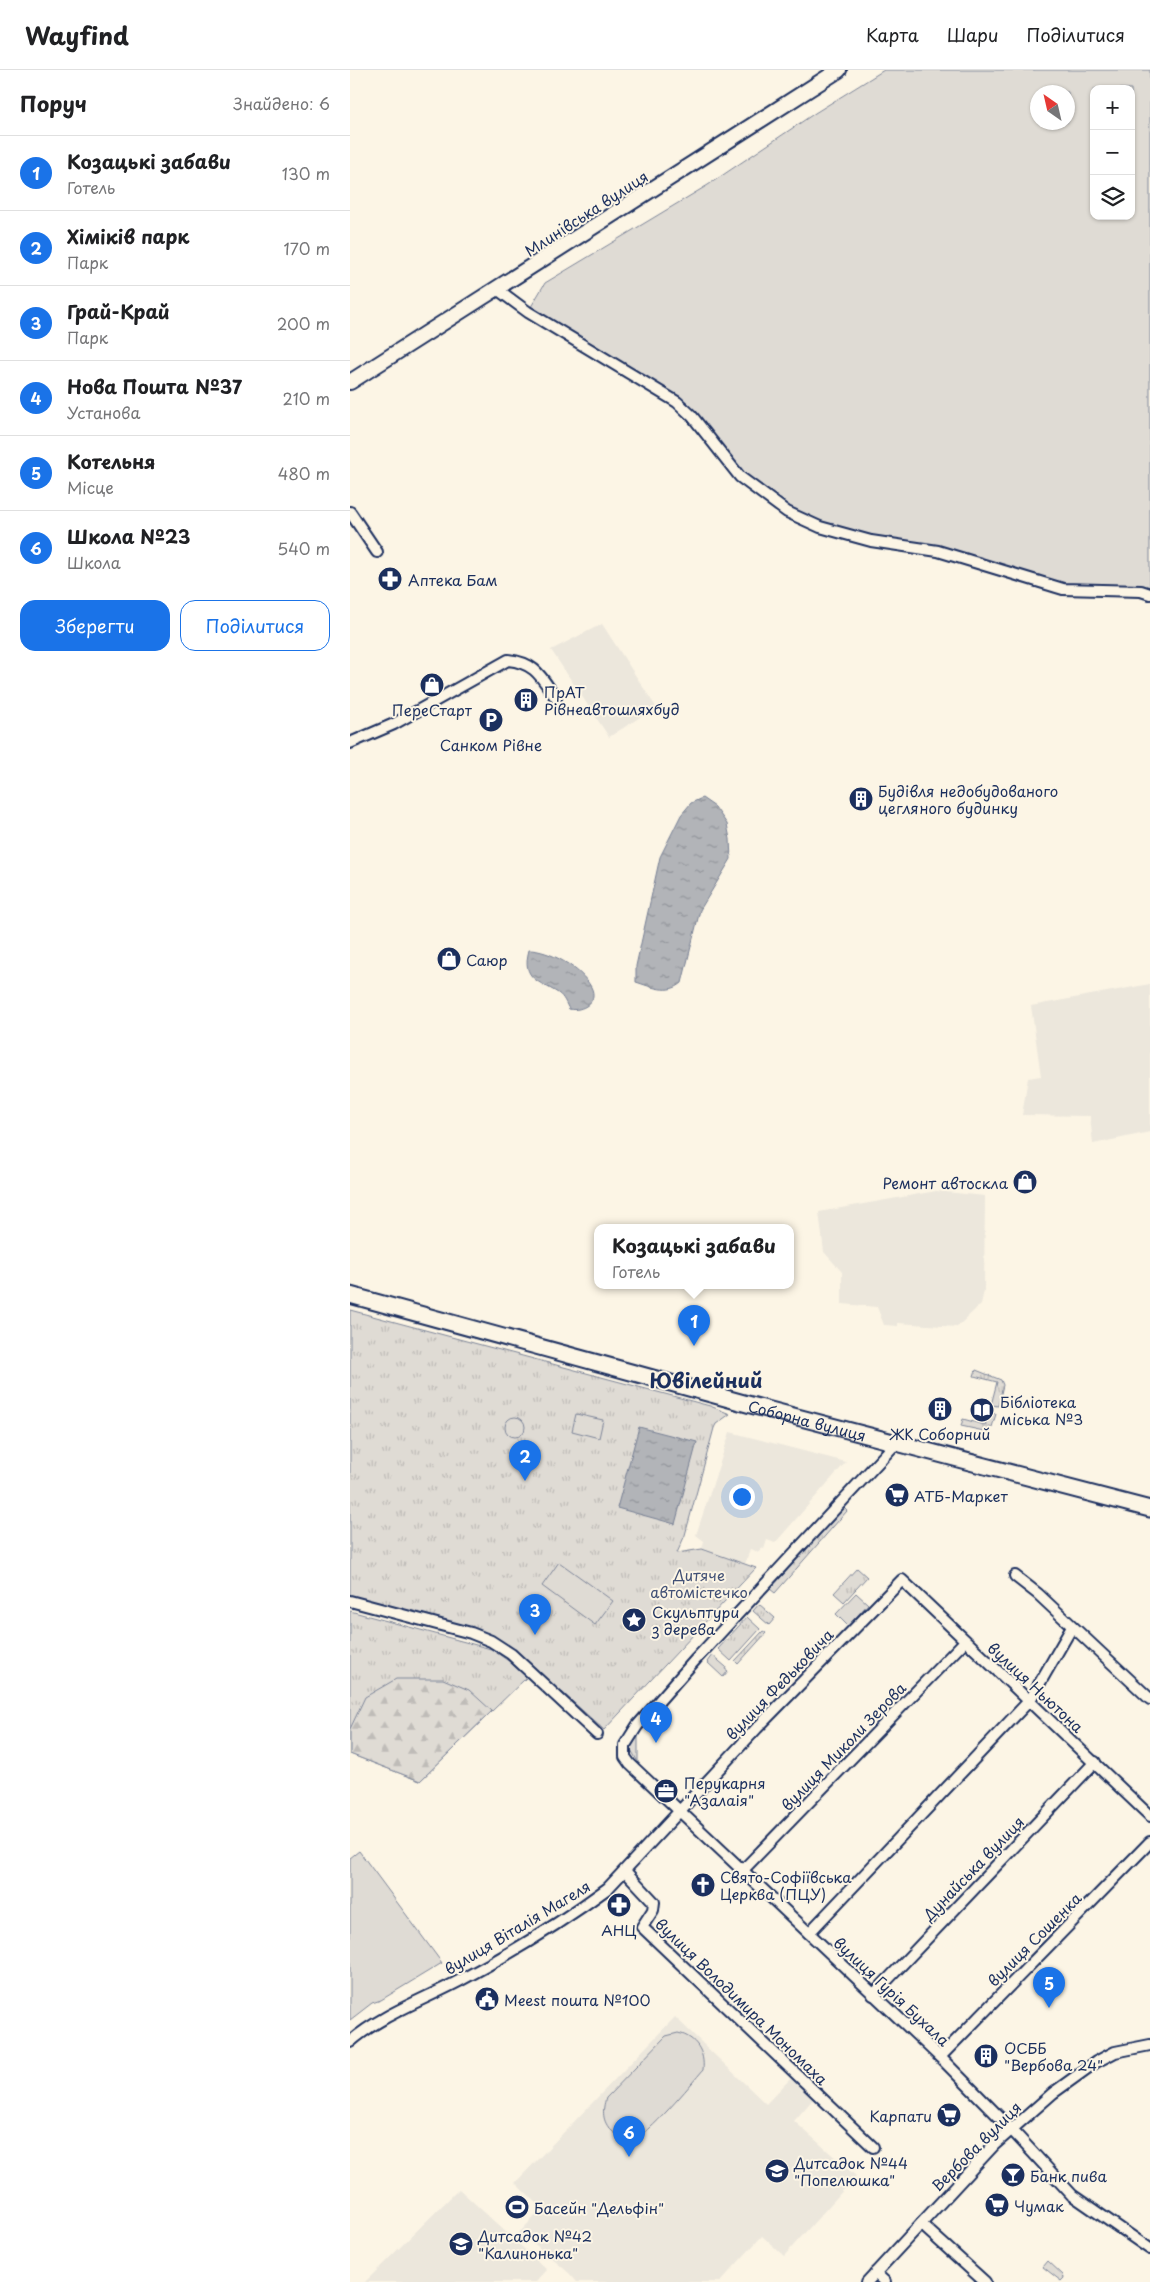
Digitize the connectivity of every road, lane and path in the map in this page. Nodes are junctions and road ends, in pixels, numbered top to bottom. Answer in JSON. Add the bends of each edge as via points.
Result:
{"nodes":[{"id":1,"x":839,"y":70,"type":"edge"},
{"id":2,"x":497,"y":289,"type":"junction"},
{"id":3,"x":350,"y":382,"type":"edge"},
{"id":4,"x":350,"y":512,"type":"edge"},
{"id":5,"x":377,"y":552,"type":"dead end"},
{"id":6,"x":1150,"y":594,"type":"edge"},
{"id":7,"x":556,"y":698,"type":"dead end"},
{"id":8,"x":350,"y":743,"type":"edge"},
{"id":9,"x":350,"y":1295,"type":"edge"},
{"id":10,"x":896,"y":1443,"type":"junction"},
{"id":11,"x":1150,"y":1509,"type":"edge"},
{"id":12,"x":1015,"y":1576,"type":"dead end"},
{"id":13,"x":902,"y":1580,"type":"joint"},
{"id":14,"x":350,"y":1601,"type":"edge"},
{"id":15,"x":1072,"y":1627,"type":"junction"},
{"id":16,"x":965,"y":1641,"type":"junction"},
{"id":17,"x":1030,"y":1700,"type":"junction"},
{"id":18,"x":1150,"y":1700,"type":"edge"},
{"id":19,"x":598,"y":1734,"type":"dead end"},
{"id":20,"x":1095,"y":1762,"type":"junction"},
{"id":21,"x":680,"y":1811,"type":"junction"},
{"id":22,"x":1150,"y":1816,"type":"edge"},
{"id":23,"x":1150,"y":1842,"type":"edge"},
{"id":24,"x":625,"y":1871,"type":"junction"},
{"id":25,"x":742,"y":1871,"type":"junction"},
{"id":26,"x":809,"y":1933,"type":"junction"},
{"id":27,"x":873,"y":1995,"type":"junction"},
{"id":28,"x":350,"y":2042,"type":"edge"},
{"id":29,"x":1150,"y":2045,"type":"edge"},
{"id":30,"x":940,"y":2057,"type":"junction"},
{"id":31,"x":1011,"y":2129,"type":"junction"},
{"id":32,"x":873,"y":2147,"type":"dead end"},
{"id":33,"x":921,"y":2224,"type":"junction"},
{"id":34,"x":1150,"y":2249,"type":"edge"},
{"id":35,"x":875,"y":2273,"type":"junction"},
{"id":36,"x":867,"y":2282,"type":"edge"},
{"id":37,"x":885,"y":2282,"type":"edge"},
{"id":38,"x":985,"y":2282,"type":"edge"}],
"edges":[{"from":1,"to":2,"type":"main road","name":"Млинівська вулиця"},
{"from":2,"to":3,"type":"main road","name":"Млинівська вулиця"},
{"from":2,"to":6,"type":"street","via":[[528,312],[677,402],[740,477],[787,512],[837,531],[938,551],[1063,589]]},
{"from":4,"to":5,"type":"street"},
{"from":7,"to":8,"type":"street","via":[[534,668],[521,661],[508,660],[394,724]]},
{"from":9,"to":10,"type":"main road","name":"Соборна вулиця"},
{"from":10,"to":11,"type":"main road","name":"Соборна вулиця"},
{"from":10,"to":21,"type":"street","name":"вулиця Гурія Бухала","via":[[629,1735],[625,1756],[630,1764]]},
{"from":12,"to":15,"type":"street"},
{"from":13,"to":16,"type":"street","name":"вулиця Ньютона"},
{"from":13,"to":21,"type":"street","name":"вулиця Федьковича"},
{"from":14,"to":19,"type":"street","via":[[491,1641],[511,1654]]},
{"from":15,"to":17,"type":"street"},
{"from":15,"to":18,"type":"street"},
{"from":16,"to":17,"type":"street","name":"вулиця Ньютона"},
{"from":16,"to":25,"type":"street","name":"вулиця Миколи Зерова"},
{"from":17,"to":20,"type":"street","name":"вулиця Ньютона"},
{"from":17,"to":26,"type":"street"},
{"from":20,"to":22,"type":"street","name":"вулиця Ньютона"},
{"from":20,"to":27,"type":"street","name":"Дунайська вулиця"},
{"from":21,"to":24,"type":"street","name":"вулиця Віталія Магеля"},
{"from":21,"to":25,"type":"street","name":"вулиця Гурія Бухала"},
{"from":23,"to":30,"type":"street","name":"вулиця Сошенка"},
{"from":24,"to":28,"type":"street","name":"вулиця Віталія Магеля","via":[[587,1904],[469,1975],[375,2024]]},
{"from":24,"to":32,"type":"street","name":"вулиця Володимира Мономаха","via":[[654,1902],[653,1910],[642,1927]]},
{"from":25,"to":26,"type":"street","name":"вулиця Гурія Бухала"},
{"from":26,"to":27,"type":"street","name":"вулиця Гурія Бухала"},
{"from":27,"to":30,"type":"street","name":"вулиця Гурія Бухала"},
{"from":29,"to":31,"type":"street","name":"Вербова вулиця","via":[[1115,2052],[1096,2062]]},
{"from":30,"to":31,"type":"street","name":"вулиця Гурія Бухала"},
{"from":31,"to":33,"type":"street","name":"Вербова вулиця"},
{"from":31,"to":34,"type":"street","name":"вулиця Гурія Бухала","via":[[1072,2195]]},
{"from":33,"to":35,"type":"street","name":"Вербова вулиця"},
{"from":33,"to":38,"type":"street"},
{"from":35,"to":36,"type":"street","name":"Вербова вулиця"},
{"from":35,"to":37,"type":"street"}]}
